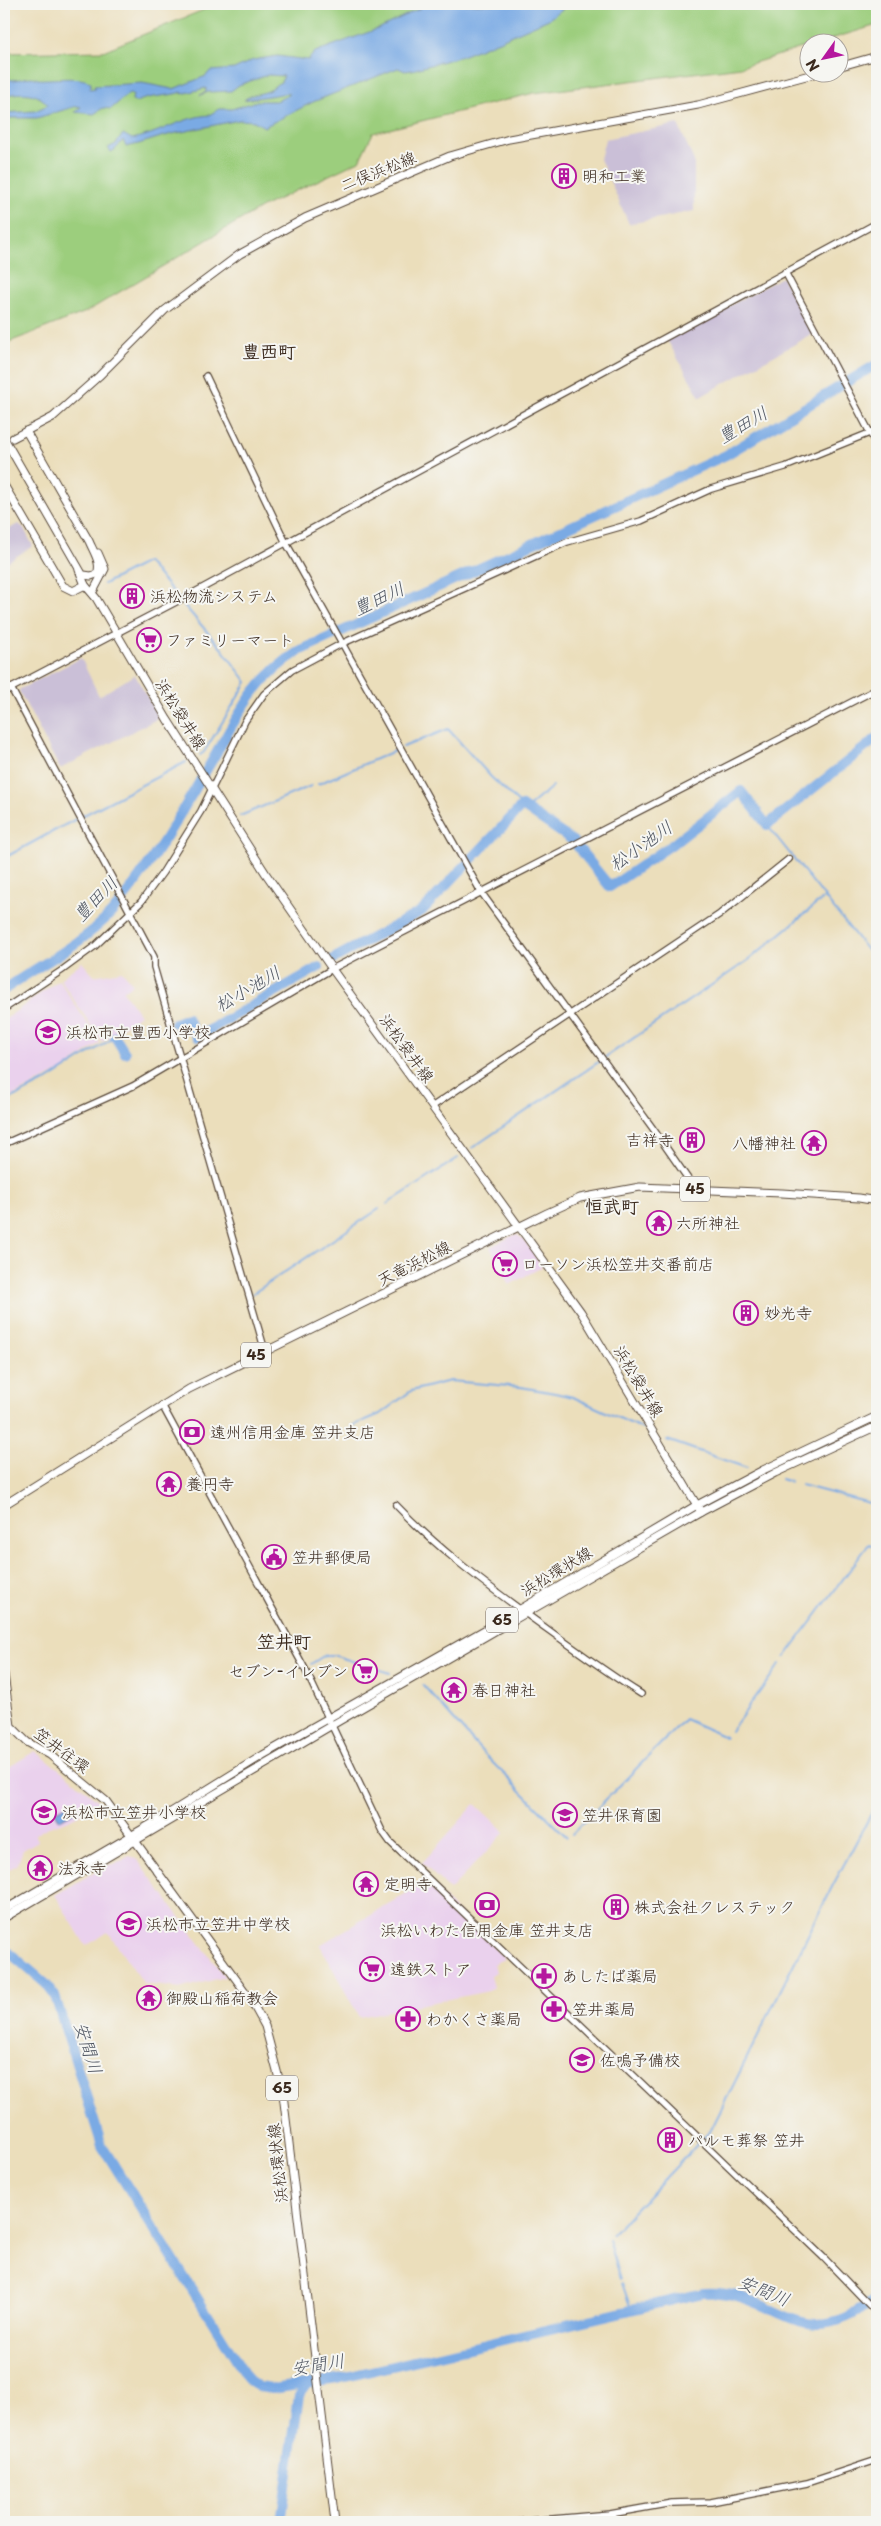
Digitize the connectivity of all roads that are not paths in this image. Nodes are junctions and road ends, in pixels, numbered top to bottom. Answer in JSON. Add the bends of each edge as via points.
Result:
{"nodes":[{"id":1,"x":877,"y":56,"type":"edge"},
{"id":2,"x":848,"y":65,"type":"edge"},
{"id":3,"x":798,"y":78,"type":"edge"},
{"id":4,"x":877,"y":223,"type":"edge"},
{"id":5,"x":785,"y":272,"type":"junction"},
{"id":6,"x":206,"y":376,"type":"dead end"},
{"id":7,"x":877,"y":430,"type":"edge"},
{"id":8,"x":26,"y":431,"type":"junction"},
{"id":9,"x":871,"y":434,"type":"junction"},
{"id":10,"x":4,"y":438,"type":"edge"},
{"id":11,"x":13,"y":438,"type":"dead end"},
{"id":12,"x":877,"y":446,"type":"edge"},
{"id":13,"x":4,"y":485,"type":"edge"},
{"id":14,"x":89,"y":541,"type":"junction"},
{"id":15,"x":285,"y":541,"type":"junction"},
{"id":16,"x":82,"y":572,"type":"junction"},
{"id":17,"x":85,"y":585,"type":"junction"},
{"id":18,"x":95,"y":594,"type":"junction"},
{"id":19,"x":117,"y":634,"type":"junction"},
{"id":20,"x":340,"y":641,"type":"junction"},
{"id":21,"x":11,"y":688,"type":"junction"},
{"id":22,"x":877,"y":689,"type":"edge"},
{"id":23,"x":4,"y":692,"type":"edge"},
{"id":24,"x":213,"y":790,"type":"junction"},
{"id":25,"x":789,"y":859,"type":"dead end"},
{"id":26,"x":481,"y":892,"type":"junction"},
{"id":27,"x":130,"y":914,"type":"junction"},
{"id":28,"x":332,"y":969,"type":"junction"},
{"id":29,"x":4,"y":1009,"type":"edge"},
{"id":30,"x":569,"y":1014,"type":"junction"},
{"id":31,"x":181,"y":1058,"type":"junction"},
{"id":32,"x":433,"y":1106,"type":"junction"},
{"id":33,"x":4,"y":1144,"type":"edge"},
{"id":34,"x":694,"y":1189,"type":"junction"},
{"id":35,"x":877,"y":1201,"type":"edge"},
{"id":36,"x":520,"y":1226,"type":"junction"},
{"id":37,"x":265,"y":1351,"type":"junction"},
{"id":38,"x":162,"y":1405,"type":"junction"},
{"id":39,"x":877,"y":1416,"type":"edge"},
{"id":40,"x":877,"y":1426,"type":"edge"},
{"id":41,"x":4,"y":1505,"type":"edge"},
{"id":42,"x":396,"y":1506,"type":"dead end"},
{"id":43,"x":699,"y":1509,"type":"junction"},
{"id":44,"x":522,"y":1611,"type":"junction"},
{"id":45,"x":4,"y":1674,"type":"edge"},
{"id":46,"x":642,"y":1694,"type":"dead end"},
{"id":47,"x":328,"y":1718,"type":"junction"},
{"id":48,"x":332,"y":1725,"type":"junction"},
{"id":49,"x":134,"y":1838,"type":"junction"},
{"id":50,"x":4,"y":1910,"type":"edge"},
{"id":51,"x":4,"y":1918,"type":"edge"},
{"id":52,"x":876,"y":2311,"type":"edge"},
{"id":53,"x":877,"y":2460,"type":"edge"},
{"id":54,"x":335,"y":2522,"type":"edge"},
{"id":55,"x":518,"y":2522,"type":"edge"}],
"edges":[{"from":1,"to":2,"type":"main road"},
{"from":3,"to":8,"type":"main road","name":"二俣浜松線","via":[[698,105],[509,139],[450,156],[313,214],[240,254],[165,310],[53,417]]},
{"from":4,"to":5,"type":"street"},
{"from":5,"to":9,"type":"street"},
{"from":5,"to":15,"type":"street"},
{"from":6,"to":15,"type":"street"},
{"from":7,"to":9,"type":"street"},
{"from":8,"to":11,"type":"main road","name":"二俣浜松線"},
{"from":8,"to":14,"type":"main road"},
{"from":9,"to":12,"type":"street"},
{"from":9,"to":20,"type":"street","via":[[785,467],[711,489],[642,521],[567,542]]},
{"from":10,"to":16,"type":"main road","name":"浜松袋井線"},
{"from":13,"to":17,"type":"main road","via":[[62,586],[73,590]]},
{"from":14,"to":16,"type":"main road","via":[[100,568],[94,576]]},
{"from":14,"to":18,"type":"main road","via":[[105,566]]},
{"from":15,"to":19,"type":"street"},
{"from":15,"to":20,"type":"street"},
{"from":16,"to":17,"type":"main road","name":"浜松袋井線"},
{"from":16,"to":18,"type":"main road","name":"浜松袋井線"},
{"from":17,"to":18,"type":"main road","name":"浜松袋井線"},
{"from":18,"to":19,"type":"main road","name":"浜松袋井線"},
{"from":19,"to":21,"type":"street"},
{"from":19,"to":24,"type":"main road","name":"浜松袋井線"},
{"from":20,"to":24,"type":"street","via":[[292,670],[264,694],[236,739]]},
{"from":20,"to":26,"type":"street"},
{"from":21,"to":23,"type":"street"},
{"from":21,"to":27,"type":"street"},
{"from":22,"to":26,"type":"street"},
{"from":24,"to":27,"type":"street","via":[[163,872]]},
{"from":24,"to":28,"type":"main road","name":"浜松袋井線"},
{"from":25,"to":30,"type":"street","via":[[720,914]]},
{"from":26,"to":28,"type":"street"},
{"from":26,"to":30,"type":"street"},
{"from":27,"to":29,"type":"street","via":[[95,946]]},
{"from":27,"to":31,"type":"street","via":[[154,957],[154,967]]},
{"from":28,"to":31,"type":"street"},
{"from":28,"to":32,"type":"main road","name":"浜松袋井線"},
{"from":30,"to":32,"type":"street"},
{"from":30,"to":34,"type":"street"},
{"from":31,"to":33,"type":"street","via":[[133,1086]]},
{"from":31,"to":37,"type":"street"},
{"from":32,"to":36,"type":"main road","name":"浜松袋井線"},
{"from":34,"to":35,"type":"main road","name":"天竜浜松線","number":"45"},
{"from":34,"to":36,"type":"main road","name":"天竜浜松線","number":"45","via":[[640,1187],[605,1192],[580,1198]]},
{"from":36,"to":37,"type":"main road","name":"天竜浜松線","number":"45"},
{"from":36,"to":43,"type":"main road","name":"浜松袋井線","via":[[581,1312]]},
{"from":37,"to":38,"type":"main road","name":"天竜浜松線","number":"45"},
{"from":38,"to":41,"type":"main road","name":"天竜浜松線","number":"45"},
{"from":38,"to":47,"type":"street","via":[[305,1669]]},
{"from":39,"to":43,"type":"main road","name":"浜松環状線","number":"65","via":[[762,1470]]},
{"from":40,"to":43,"type":"main road","name":"浜松環状線","number":"65"},
{"from":42,"to":44,"type":"street","via":[[457,1562]]},
{"from":43,"to":44,"type":"main road","name":"浜松環状線","number":"65"},
{"from":44,"to":46,"type":"street"},
{"from":44,"to":47,"type":"main road","name":"浜松環状線","number":"65"},
{"from":44,"to":48,"type":"main road","name":"浜松環状線","number":"65"},
{"from":45,"to":49,"type":"main road","name":"笠井往環","number":"65","via":[[11,1726],[106,1801]]},
{"from":47,"to":48,"type":"street"},
{"from":47,"to":49,"type":"main road","name":"浜松環状線","number":"65"},
{"from":48,"to":49,"type":"main road","name":"浜松環状線","number":"65"},
{"from":48,"to":52,"type":"street","via":[[390,1842]]},
{"from":49,"to":50,"type":"main road"},
{"from":49,"to":51,"type":"main road"},
{"from":49,"to":54,"type":"main road","name":"浜松環状線","number":"65","via":[[249,1997],[265,2026],[283,2094]]},
{"from":53,"to":55,"type":"street","via":[[807,2483],[711,2502]]}]}
